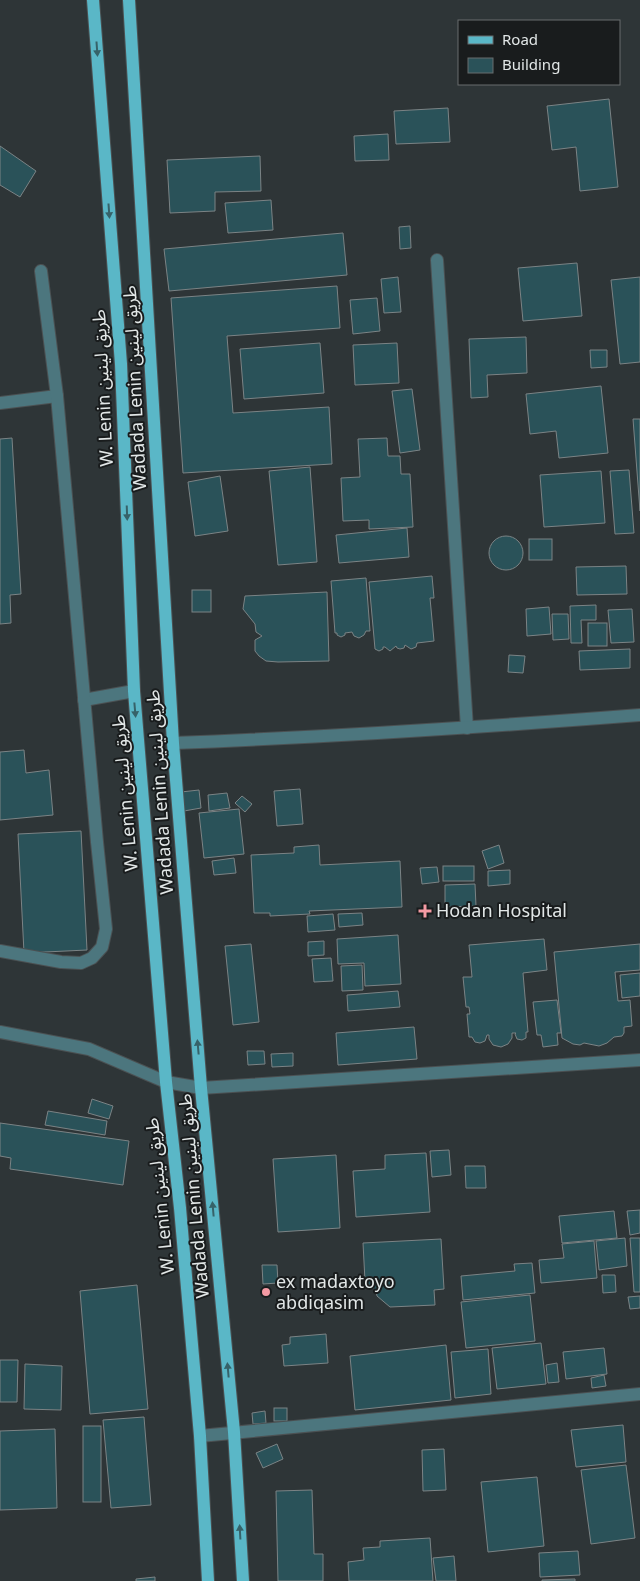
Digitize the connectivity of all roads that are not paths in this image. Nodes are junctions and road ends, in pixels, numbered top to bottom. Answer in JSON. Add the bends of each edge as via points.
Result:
{"nodes":[{"id":1,"x":93,"y":0,"type":"edge"},
{"id":2,"x":129,"y":0,"type":"edge"},
{"id":3,"x":437,"y":260,"type":"dead end"},
{"id":4,"x":41,"y":271,"type":"dead end"},
{"id":5,"x":57,"y":396,"type":"junction"},
{"id":6,"x":0,"y":403,"type":"edge"},
{"id":7,"x":134,"y":691,"type":"junction"},
{"id":8,"x":84,"y":700,"type":"junction"},
{"id":9,"x":640,"y":715,"type":"edge"},
{"id":10,"x":467,"y":728,"type":"junction"},
{"id":11,"x":173,"y":743,"type":"junction"},
{"id":12,"x":0,"y":951,"type":"edge"},
{"id":13,"x":0,"y":1032,"type":"edge"},
{"id":14,"x":640,"y":1060,"type":"edge"},
{"id":15,"x":166,"y":1082,"type":"junction"},
{"id":16,"x":201,"y":1088,"type":"junction"},
{"id":17,"x":640,"y":1394,"type":"edge"},
{"id":18,"x":234,"y":1432,"type":"junction"},
{"id":19,"x":200,"y":1436,"type":"junction"},
{"id":20,"x":208,"y":1581,"type":"edge"},
{"id":21,"x":243,"y":1581,"type":"edge"}],
"edges":[{"from":1,"to":7,"type":"main road","name":"W. Lenin طريق لينين","one_way":true,"via":[[121,364]]},
{"from":2,"to":11,"type":"main road","name":"Wadada Lenin طريق لينين"},
{"from":3,"to":10,"type":"street"},
{"from":4,"to":5,"type":"street"},
{"from":5,"to":6,"type":"street"},
{"from":5,"to":8,"type":"street"},
{"from":7,"to":8,"type":"street"},
{"from":7,"to":15,"type":"main road","name":"W. Lenin طريق لينين","one_way":true},
{"from":8,"to":12,"type":"street","via":[[106,929],[102,947],[92,958],[81,963]]},
{"from":9,"to":10,"type":"street"},
{"from":10,"to":11,"type":"street"},
{"from":16,"to":11,"type":"main road","name":"Wadada Lenin طريق لينين","one_way":true},
{"from":13,"to":15,"type":"street","via":[[89,1049]]},
{"from":14,"to":16,"type":"street"},
{"from":15,"to":16,"type":"street"},
{"from":15,"to":19,"type":"main road","name":"W. Lenin طريق لينين"},
{"from":18,"to":16,"type":"main road","name":"Wadada Lenin طريق لينين","one_way":true},
{"from":17,"to":18,"type":"street"},
{"from":18,"to":19,"type":"street"},
{"from":21,"to":18,"type":"main road","name":"Wadada Lenin طريق لينين","one_way":true},
{"from":19,"to":20,"type":"main road","name":"W. Lenin طريق لينين"}]}
